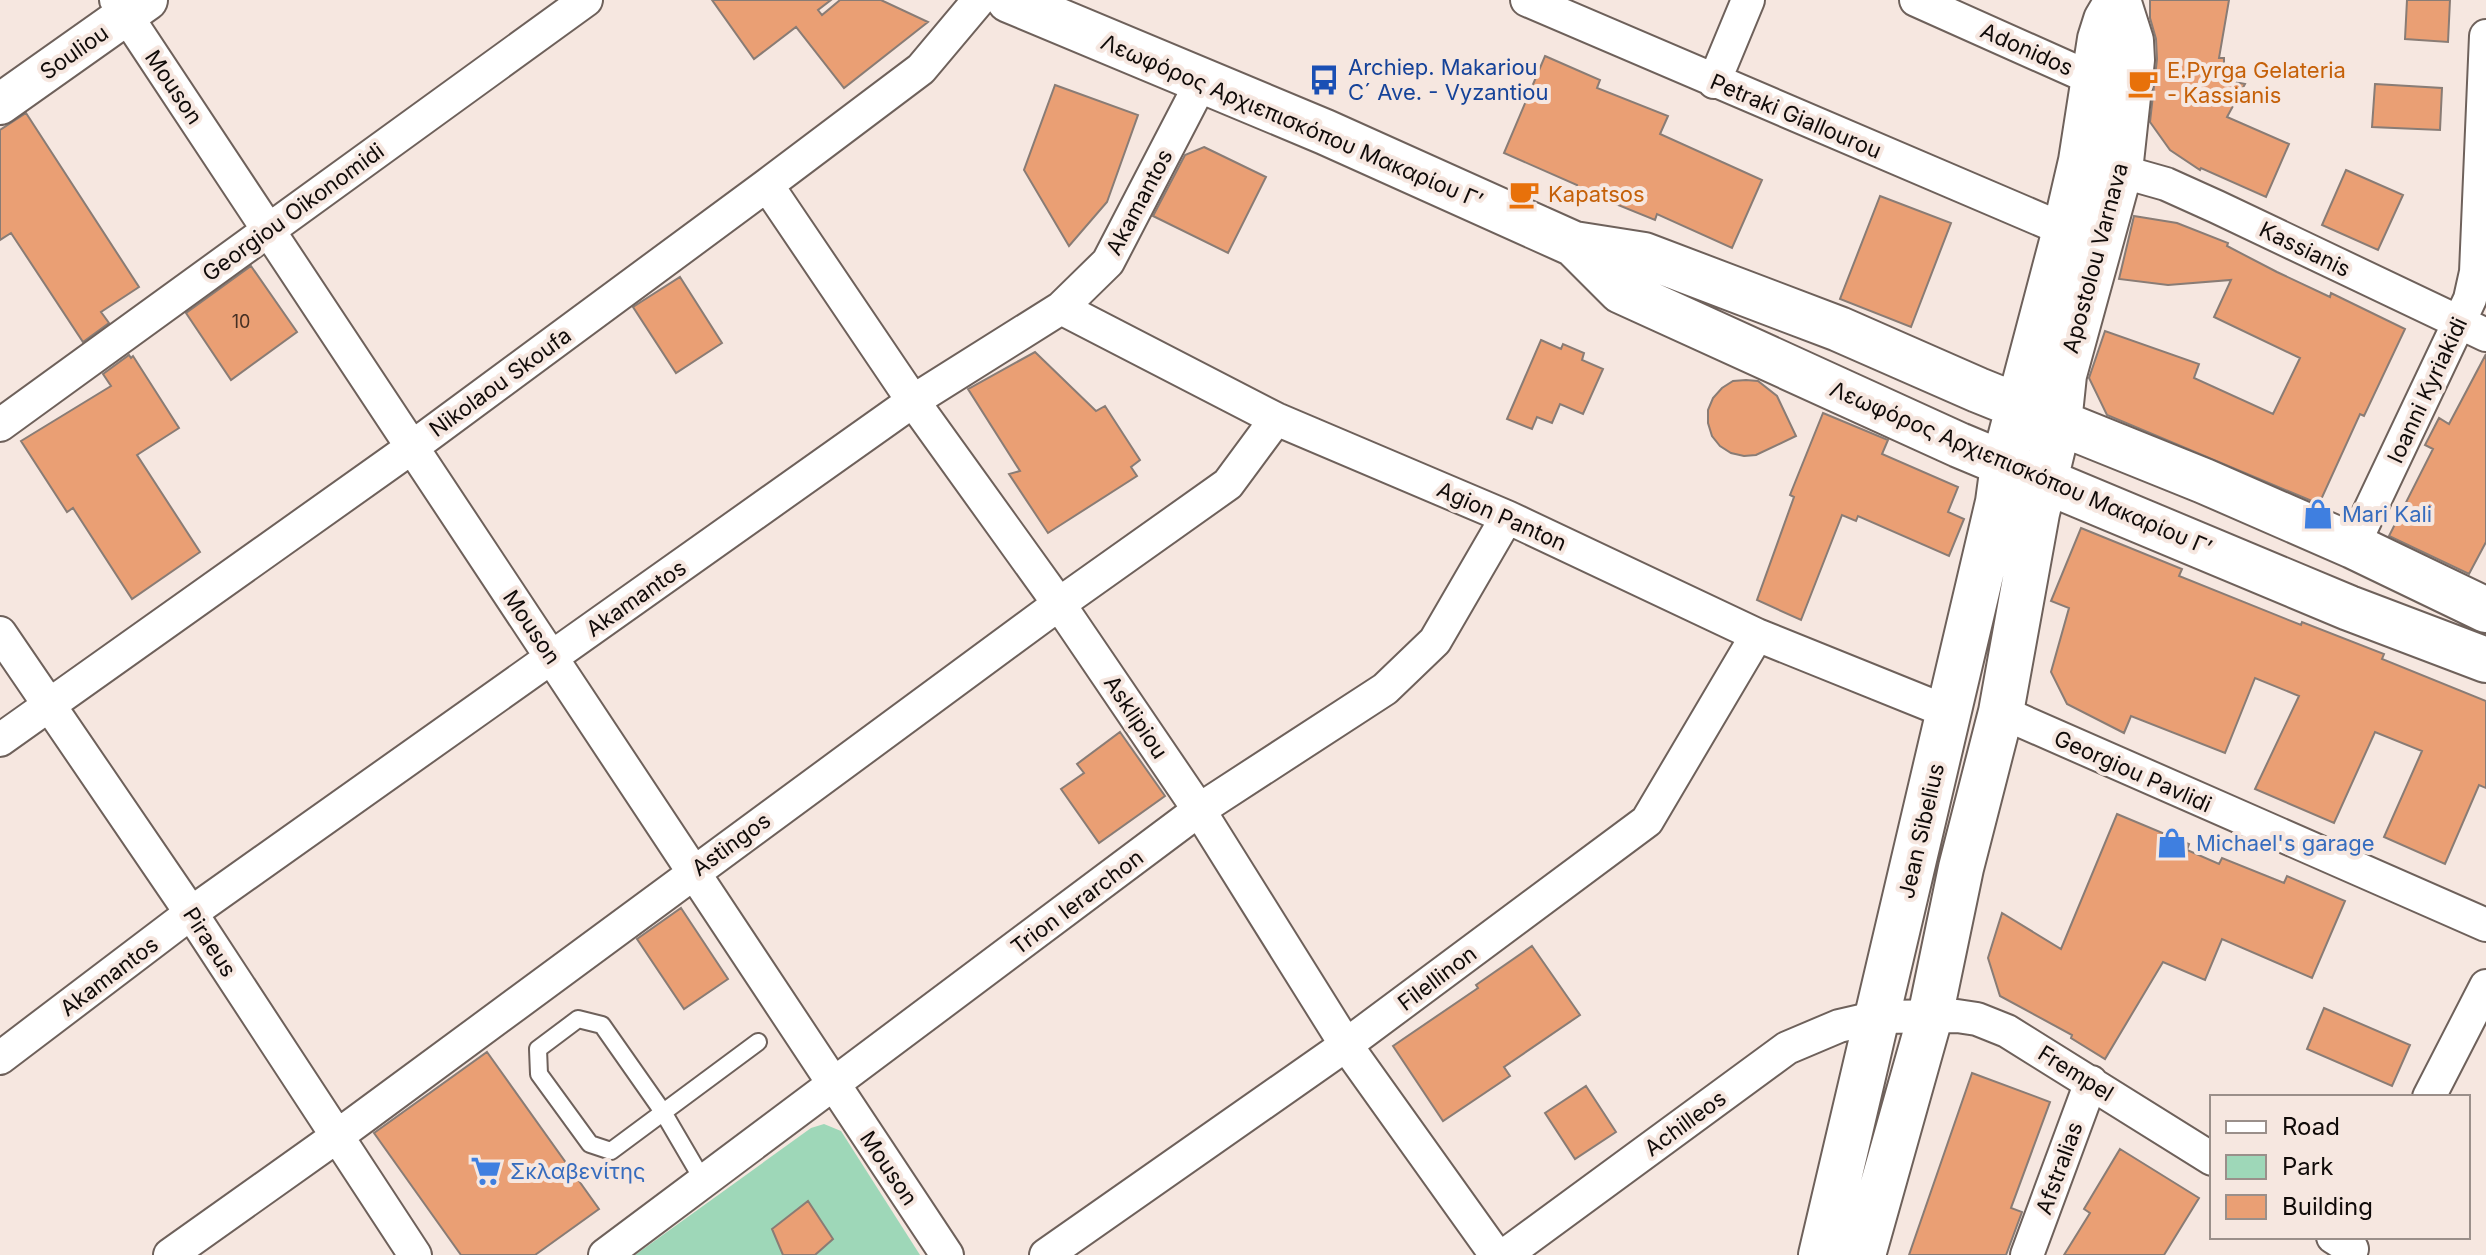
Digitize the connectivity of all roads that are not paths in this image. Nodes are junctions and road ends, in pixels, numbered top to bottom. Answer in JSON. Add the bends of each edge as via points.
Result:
{"nodes":[{"id":1,"x":586,"y":0,"type":"edge"},
{"id":2,"x":979,"y":0,"type":"edge"},
{"id":3,"x":1009,"y":0,"type":"edge"},
{"id":4,"x":1527,"y":0,"type":"edge"},
{"id":5,"x":1748,"y":0,"type":"edge"},
{"id":6,"x":1916,"y":0,"type":"edge"},
{"id":7,"x":130,"y":5,"type":"edge"},
{"id":8,"x":2486,"y":36,"type":"edge"},
{"id":9,"x":2093,"y":79,"type":"junction"},
{"id":10,"x":1202,"y":81,"type":"junction"},
{"id":11,"x":1714,"y":82,"type":"junction"},
{"id":12,"x":0,"y":104,"type":"edge"},
{"id":13,"x":2120,"y":171,"type":"junction"},
{"id":14,"x":767,"y":185,"type":"junction"},
{"id":15,"x":269,"y":229,"type":"junction"},
{"id":16,"x":2065,"y":230,"type":"junction"},
{"id":17,"x":1574,"y":244,"type":"junction"},
{"id":18,"x":1061,"y":308,"type":"junction"},
{"id":19,"x":2473,"y":329,"type":"edge"},
{"id":20,"x":913,"y":401,"type":"junction"},
{"id":21,"x":2018,"y":406,"type":"junction"},
{"id":22,"x":1276,"y":419,"type":"junction"},
{"id":23,"x":2059,"y":423,"type":"junction"},
{"id":24,"x":0,"y":425,"type":"edge"},
{"id":25,"x":411,"y":448,"type":"junction"},
{"id":26,"x":2003,"y":465,"type":"junction"},
{"id":27,"x":2044,"y":480,"type":"junction"},
{"id":28,"x":1507,"y":517,"type":"junction"},
{"id":29,"x":2353,"y":546,"type":"junction"},
{"id":30,"x":1059,"y":604,"type":"junction"},
{"id":31,"x":2486,"y":610,"type":"edge"},
{"id":32,"x":0,"y":633,"type":"edge"},
{"id":33,"x":1757,"y":635,"type":"junction"},
{"id":34,"x":552,"y":657,"type":"junction"},
{"id":35,"x":2486,"y":660,"type":"edge"},
{"id":36,"x":48,"y":705,"type":"junction"},
{"id":37,"x":1948,"y":712,"type":"junction"},
{"id":38,"x":2001,"y":712,"type":"junction"},
{"id":39,"x":0,"y":740,"type":"edge"},
{"id":40,"x":1199,"y":810,"type":"junction"},
{"id":41,"x":694,"y":871,"type":"junction"},
{"id":42,"x":191,"y":913,"type":"junction"},
{"id":43,"x":2486,"y":925,"type":"edge"},
{"id":44,"x":2486,"y":986,"type":"edge"},
{"id":45,"x":1878,"y":1017,"type":"junction"},
{"id":46,"x":1930,"y":1017,"type":"junction"},
{"id":47,"x":758,"y":1042,"type":"dead end"},
{"id":48,"x":1346,"y":1045,"type":"junction"},
{"id":49,"x":0,"y":1058,"type":"edge"},
{"id":50,"x":2091,"y":1082,"type":"junction"},
{"id":51,"x":834,"y":1086,"type":"junction"},
{"id":52,"x":2430,"y":1095,"type":"edge"},
{"id":53,"x":663,"y":1112,"type":"junction"},
{"id":54,"x":336,"y":1137,"type":"junction"},
{"id":55,"x":2210,"y":1158,"type":"edge"},
{"id":56,"x":704,"y":1182,"type":"junction"},
{"id":57,"x":170,"y":1255,"type":"edge"},
{"id":58,"x":415,"y":1255,"type":"edge"},
{"id":59,"x":605,"y":1255,"type":"edge"},
{"id":60,"x":947,"y":1255,"type":"edge"},
{"id":61,"x":1046,"y":1255,"type":"edge"},
{"id":62,"x":1496,"y":1255,"type":"edge"},
{"id":63,"x":1505,"y":1255,"type":"edge"},
{"id":64,"x":1821,"y":1255,"type":"edge"},
{"id":65,"x":1863,"y":1255,"type":"edge"},
{"id":66,"x":2027,"y":1255,"type":"edge"}],
"edges":[{"from":1,"to":15,"type":"street","name":"Georgiou Oikonomidi"},
{"from":2,"to":14,"type":"street","name":"Nikolaou Skoufa","via":[[921,69]]},
{"from":3,"to":10,"type":"main road","name":"Λεωφόρος Αρχιεπισκόπου Μακαρίου Γ’"},
{"from":4,"to":11,"type":"street","name":"Petraki Giallourou"},
{"from":5,"to":11,"type":"street"},
{"from":6,"to":9,"type":"street","name":"Adonidos"},
{"from":7,"to":12,"type":"street","name":"Souliou"},
{"from":7,"to":15,"type":"street","name":"Mouson"},
{"from":8,"to":19,"type":"street","name":"Ioanni Kyriakidi"},
{"from":9,"to":13,"type":"main road","name":"Apostolou Varnava","via":[[2106,20],[2118,0],[2132,60]]},
{"from":9,"to":16,"type":"main road","name":"Apostolou Varnava"},
{"from":10,"to":17,"type":"main road","name":"Λεωφόρος Αρχιεπισκόπου Μακαρίου Γ’"},
{"from":10,"to":18,"type":"street","name":"Akamantos","via":[[1108,262]]},
{"from":11,"to":16,"type":"street","name":"Petraki Giallourou"},
{"from":13,"to":19,"type":"street","name":"Kassianis","via":[[2166,184]]},
{"from":13,"to":23,"type":"main road","name":"Apostolou Varnava","via":[[2064,375]]},
{"from":14,"to":20,"type":"street","name":"Asklipiou"},
{"from":14,"to":25,"type":"street","name":"Nikolaou Skoufa"},
{"from":15,"to":24,"type":"street","name":"Georgiou Oikonomidi"},
{"from":15,"to":25,"type":"street","name":"Mouson"},
{"from":16,"to":21,"type":"main road","name":"Apostolou Varnava"},
{"from":17,"to":21,"type":"main road","name":"Λεωφόρος Αρχιεπισκόπου Μακαρίου Γ’","via":[[1644,255],[1839,329]]},
{"from":17,"to":26,"type":"main road","name":"Λεωφόρος Αρχιεπισκόπου Μακαρίου Γ’","via":[[1621,291]]},
{"from":18,"to":20,"type":"street","name":"Akamantos"},
{"from":18,"to":22,"type":"street","name":"Agion Panton"},
{"from":19,"to":29,"type":"street","name":"Ioanni Kyriakidi"},
{"from":20,"to":30,"type":"street","name":"Asklipiou"},
{"from":20,"to":34,"type":"street","name":"Akamantos"},
{"from":21,"to":23,"type":"main road","name":"Λεωφόρος Αρχιεπισκόπου Μακαρίου Γ’"},
{"from":21,"to":26,"type":"main road","name":"Jean Sibelius"},
{"from":22,"to":28,"type":"street","name":"Agion Panton"},
{"from":22,"to":30,"type":"street","name":"Astingos","via":[[1228,484]]},
{"from":23,"to":27,"type":"main road"},
{"from":23,"to":29,"type":"main road","name":"Λεωφόρος Αρχιεπισκόπου Μακαρίου Γ’"},
{"from":25,"to":34,"type":"street","name":"Mouson"},
{"from":25,"to":36,"type":"street","name":"Nikolaou Skoufa"},
{"from":26,"to":27,"type":"main road","name":"Λεωφόρος Αρχιεπισκόπου Μακαρίου Γ’"},
{"from":26,"to":37,"type":"main road","name":"Jean Sibelius"},
{"from":27,"to":35,"type":"main road","name":"Λεωφόρος Αρχιεπισκόπου Μακαρίου Γ’"},
{"from":27,"to":38,"type":"main road"},
{"from":28,"to":33,"type":"street","name":"Agion Panton"},
{"from":28,"to":40,"type":"street","name":"Trion Ierarchon","via":[[1435,641],[1385,689]]},
{"from":29,"to":31,"type":"main road","name":"Λεωφόρος Αρχιεπισκόπου Μακαρίου Γ’"},
{"from":30,"to":40,"type":"street","name":"Asklipiou"},
{"from":30,"to":41,"type":"street","name":"Astingos"},
{"from":32,"to":36,"type":"street","name":"Piraeus"},
{"from":33,"to":37,"type":"street","name":"Agion Panton"},
{"from":33,"to":48,"type":"street","name":"Filellinon","via":[[1647,821]]},
{"from":34,"to":41,"type":"street","name":"Mouson"},
{"from":34,"to":42,"type":"street","name":"Akamantos"},
{"from":36,"to":39,"type":"street","name":"Nikolaou Skoufa"},
{"from":36,"to":42,"type":"street","name":"Piraeus"},
{"from":37,"to":45,"type":"main road","name":"Jean Sibelius"},
{"from":38,"to":43,"type":"street","name":"Georgiou Pavlidi"},
{"from":38,"to":46,"type":"main road"},
{"from":40,"to":48,"type":"street","name":"Asklipiou"},
{"from":40,"to":51,"type":"street","name":"Trion Ierarchon"},
{"from":41,"to":51,"type":"street","name":"Mouson"},
{"from":41,"to":54,"type":"street","name":"Astingos"},
{"from":42,"to":49,"type":"street","name":"Akamantos"},
{"from":42,"to":54,"type":"street","name":"Piraeus"},
{"from":44,"to":52,"type":"street"},
{"from":45,"to":46,"type":"street","name":"Frempel"},
{"from":45,"to":63,"type":"street","name":"Achilleos","via":[[1839,1026],[1787,1048]]},
{"from":45,"to":64,"type":"main road","name":"Jean Sibelius"},
{"from":46,"to":50,"type":"street","name":"Frempel","via":[[1990,1023]]},
{"from":46,"to":65,"type":"main road"},
{"from":47,"to":53,"type":"lane"},
{"from":48,"to":61,"type":"street","name":"Filellinon"},
{"from":48,"to":62,"type":"street","name":"Asklipiou"},
{"from":50,"to":55,"type":"street","name":"Frempel"},
{"from":50,"to":66,"type":"street","name":"Afstralias"},
{"from":51,"to":56,"type":"street","name":"Trion Ierarchon"},
{"from":51,"to":60,"type":"street","name":"Mouson"},
{"from":53,"to":53,"type":"lane","via":[[602,1025],[578,1019],[538,1049],[539,1074],[590,1144],[611,1151]]},
{"from":53,"to":56,"type":"lane"},
{"from":54,"to":57,"type":"street","name":"Astingos"},
{"from":54,"to":58,"type":"street","name":"Piraeus"},
{"from":56,"to":59,"type":"street","name":"Trion Ierarchon"}]}
